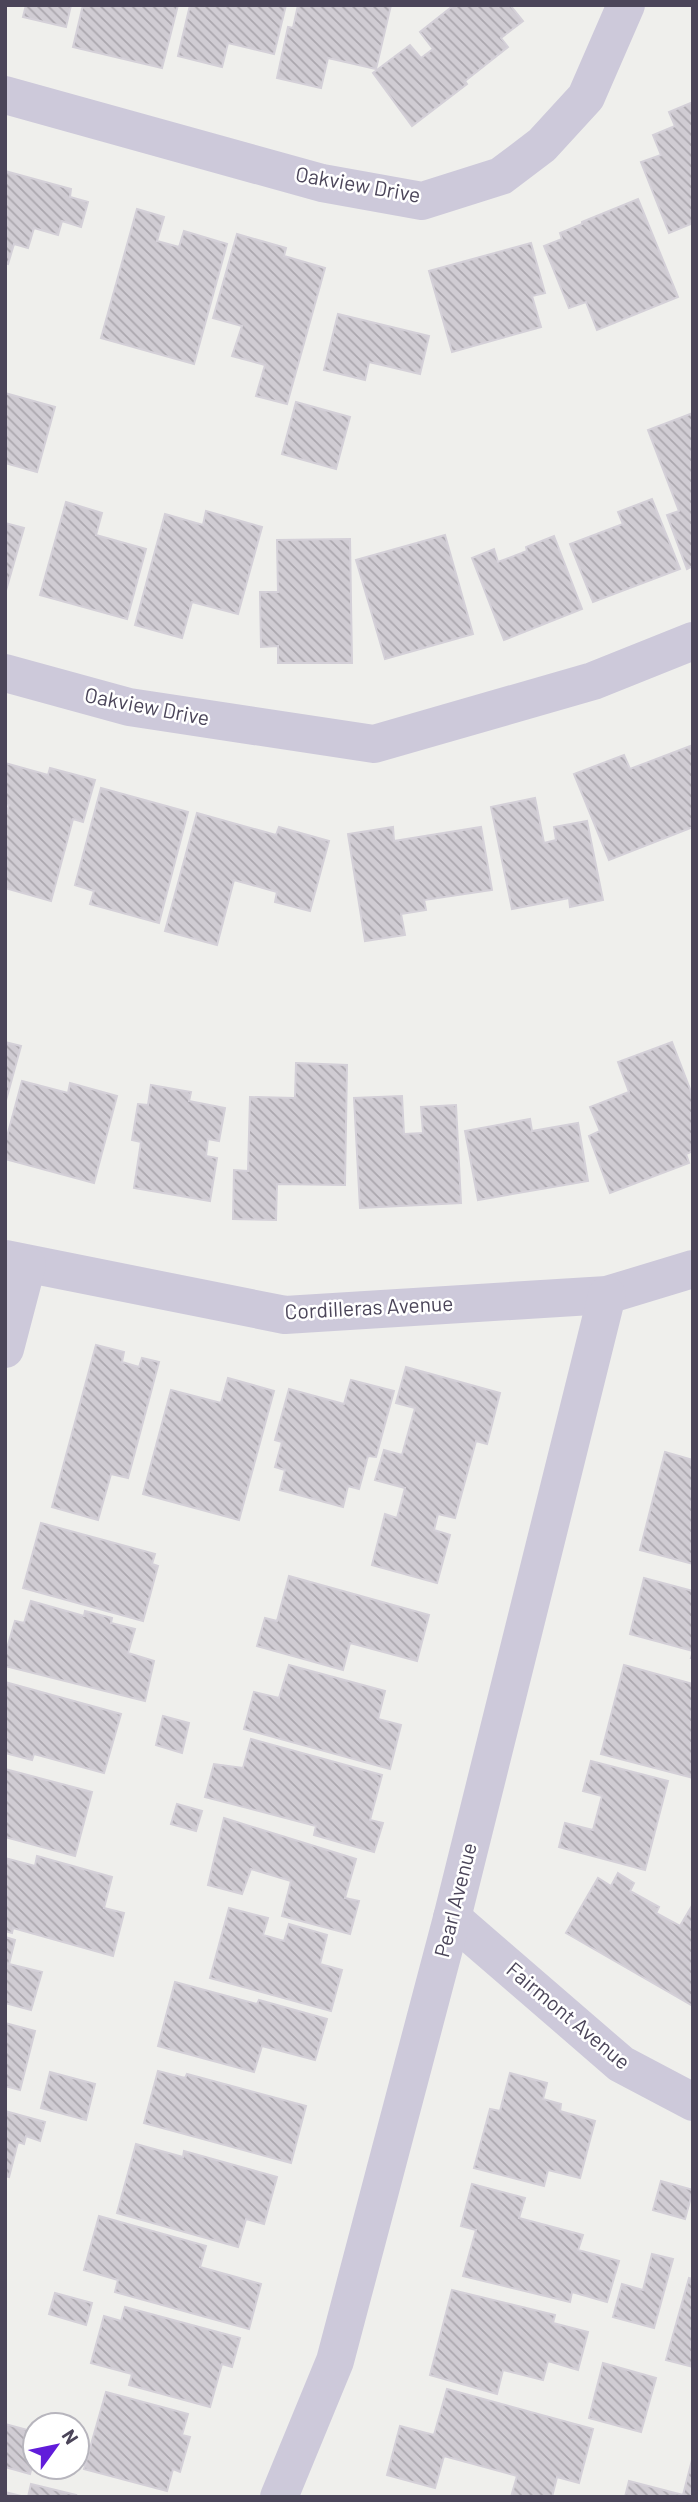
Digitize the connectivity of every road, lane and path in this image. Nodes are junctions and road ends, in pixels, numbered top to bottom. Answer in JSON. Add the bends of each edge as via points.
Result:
{"nodes":[{"id":1,"x":626,"y":5,"type":"edge"},
{"id":2,"x":5,"y":95,"type":"edge"},
{"id":3,"x":693,"y":641,"type":"edge"},
{"id":4,"x":5,"y":673,"type":"edge"},
{"id":5,"x":16,"y":1262,"type":"edge"},
{"id":6,"x":693,"y":1269,"type":"edge"},
{"id":7,"x":607,"y":1294,"type":"junction"},
{"id":8,"x":5,"y":1349,"type":"edge"},
{"id":9,"x":452,"y":1918,"type":"junction"},
{"id":10,"x":693,"y":2102,"type":"edge"},
{"id":11,"x":279,"y":2497,"type":"edge"}],
"edges":[{"from":1,"to":2,"type":"street","name":"Oakview Drive","via":[[586,97],[542,145],[501,176],[422,201],[323,183]]},
{"from":3,"to":4,"type":"street","name":"Oakview Drive","via":[[593,681],[374,744],[129,708]]},
{"from":5,"to":7,"type":"street","name":"Cordilleras Avenue","via":[[285,1315]]},
{"from":5,"to":8,"type":"street"},
{"from":6,"to":7,"type":"street","name":"Cordilleras Avenue"},
{"from":7,"to":9,"type":"street","name":"Pearl Avenue"},
{"from":9,"to":10,"type":"street","name":"Fairmont Avenue","via":[[621,2064]]},
{"from":9,"to":11,"type":"street","name":"Pearl Avenue","via":[[335,2361]]}]}
